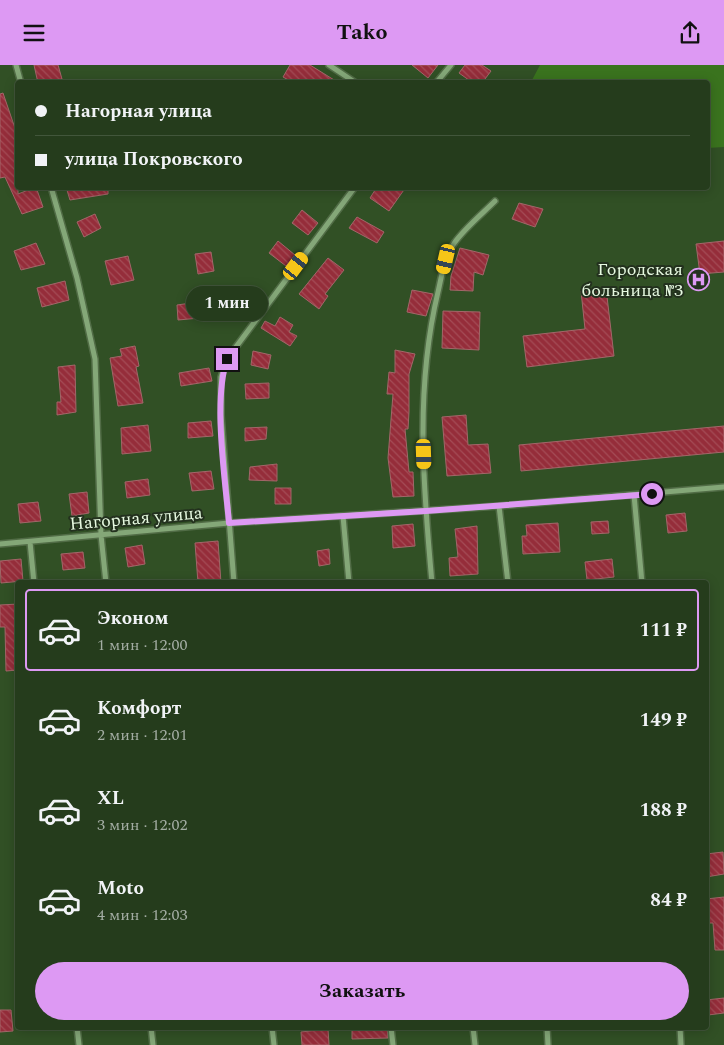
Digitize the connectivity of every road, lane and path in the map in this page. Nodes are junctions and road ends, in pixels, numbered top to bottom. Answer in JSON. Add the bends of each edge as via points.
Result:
{"nodes":[{"id":1,"x":16,"y":65,"type":"edge"},
{"id":2,"x":329,"y":65,"type":"edge"},
{"id":3,"x":451,"y":65,"type":"edge"},
{"id":4,"x":20,"y":80,"type":"edge"},
{"id":5,"x":352,"y":80,"type":"edge"},
{"id":6,"x":438,"y":80,"type":"edge"},
{"id":7,"x":52,"y":190,"type":"edge"},
{"id":8,"x":353,"y":190,"type":"edge"},
{"id":9,"x":495,"y":201,"type":"dead end"},
{"id":10,"x":724,"y":487,"type":"edge"},
{"id":11,"x":634,"y":495,"type":"junction"},
{"id":12,"x":500,"y":506,"type":"junction"},
{"id":13,"x":426,"y":511,"type":"junction"},
{"id":14,"x":343,"y":516,"type":"junction"},
{"id":15,"x":229,"y":523,"type":"junction"},
{"id":16,"x":101,"y":535,"type":"junction"},
{"id":17,"x":30,"y":542,"type":"junction"},
{"id":18,"x":0,"y":544,"type":"edge"},
{"id":19,"x":34,"y":580,"type":"edge"},
{"id":20,"x":106,"y":580,"type":"edge"},
{"id":21,"x":234,"y":580,"type":"edge"},
{"id":22,"x":349,"y":580,"type":"edge"},
{"id":23,"x":432,"y":580,"type":"edge"},
{"id":24,"x":508,"y":580,"type":"edge"},
{"id":25,"x":642,"y":580,"type":"edge"},
{"id":26,"x":77,"y":1030,"type":"edge"},
{"id":27,"x":151,"y":1030,"type":"edge"},
{"id":28,"x":272,"y":1030,"type":"edge"},
{"id":29,"x":391,"y":1030,"type":"edge"},
{"id":30,"x":473,"y":1030,"type":"edge"},
{"id":31,"x":547,"y":1030,"type":"edge"},
{"id":32,"x":680,"y":1030,"type":"edge"},
{"id":33,"x":79,"y":1045,"type":"edge"},
{"id":34,"x":153,"y":1045,"type":"edge"},
{"id":35,"x":274,"y":1045,"type":"edge"},
{"id":36,"x":393,"y":1045,"type":"edge"},
{"id":37,"x":475,"y":1045,"type":"edge"},
{"id":38,"x":548,"y":1045,"type":"edge"},
{"id":39,"x":681,"y":1045,"type":"edge"}],
"edges":[{"from":1,"to":4,"type":"street"},
{"from":2,"to":5,"type":"street"},
{"from":3,"to":6,"type":"street"},
{"from":7,"to":16,"type":"street","via":[[77,278],[94,359]]},
{"from":8,"to":15,"type":"street","via":[[227,359],[221,377],[221,415]]},
{"from":9,"to":13,"type":"street","via":[[454,242],[446,259],[434,306],[426,355],[422,416]]},
{"from":10,"to":11,"type":"street","name":"Нагорная улица"},
{"from":11,"to":12,"type":"street","name":"Нагорная улица"},
{"from":11,"to":25,"type":"street"},
{"from":12,"to":13,"type":"street","name":"Нагорная улица"},
{"from":12,"to":24,"type":"street"},
{"from":13,"to":14,"type":"street","name":"Нагорная улица"},
{"from":13,"to":23,"type":"street"},
{"from":14,"to":15,"type":"street","name":"Нагорная улица"},
{"from":14,"to":22,"type":"street"},
{"from":15,"to":16,"type":"street","name":"Нагорная улица"},
{"from":15,"to":21,"type":"street"},
{"from":16,"to":17,"type":"street","name":"Нагорная улица"},
{"from":16,"to":20,"type":"street"},
{"from":17,"to":18,"type":"street","name":"Нагорная улица"},
{"from":17,"to":19,"type":"street"},
{"from":26,"to":33,"type":"street"},
{"from":27,"to":34,"type":"street"},
{"from":28,"to":35,"type":"street"},
{"from":29,"to":36,"type":"street"},
{"from":30,"to":37,"type":"street"},
{"from":31,"to":38,"type":"street"},
{"from":32,"to":39,"type":"street"}]}
